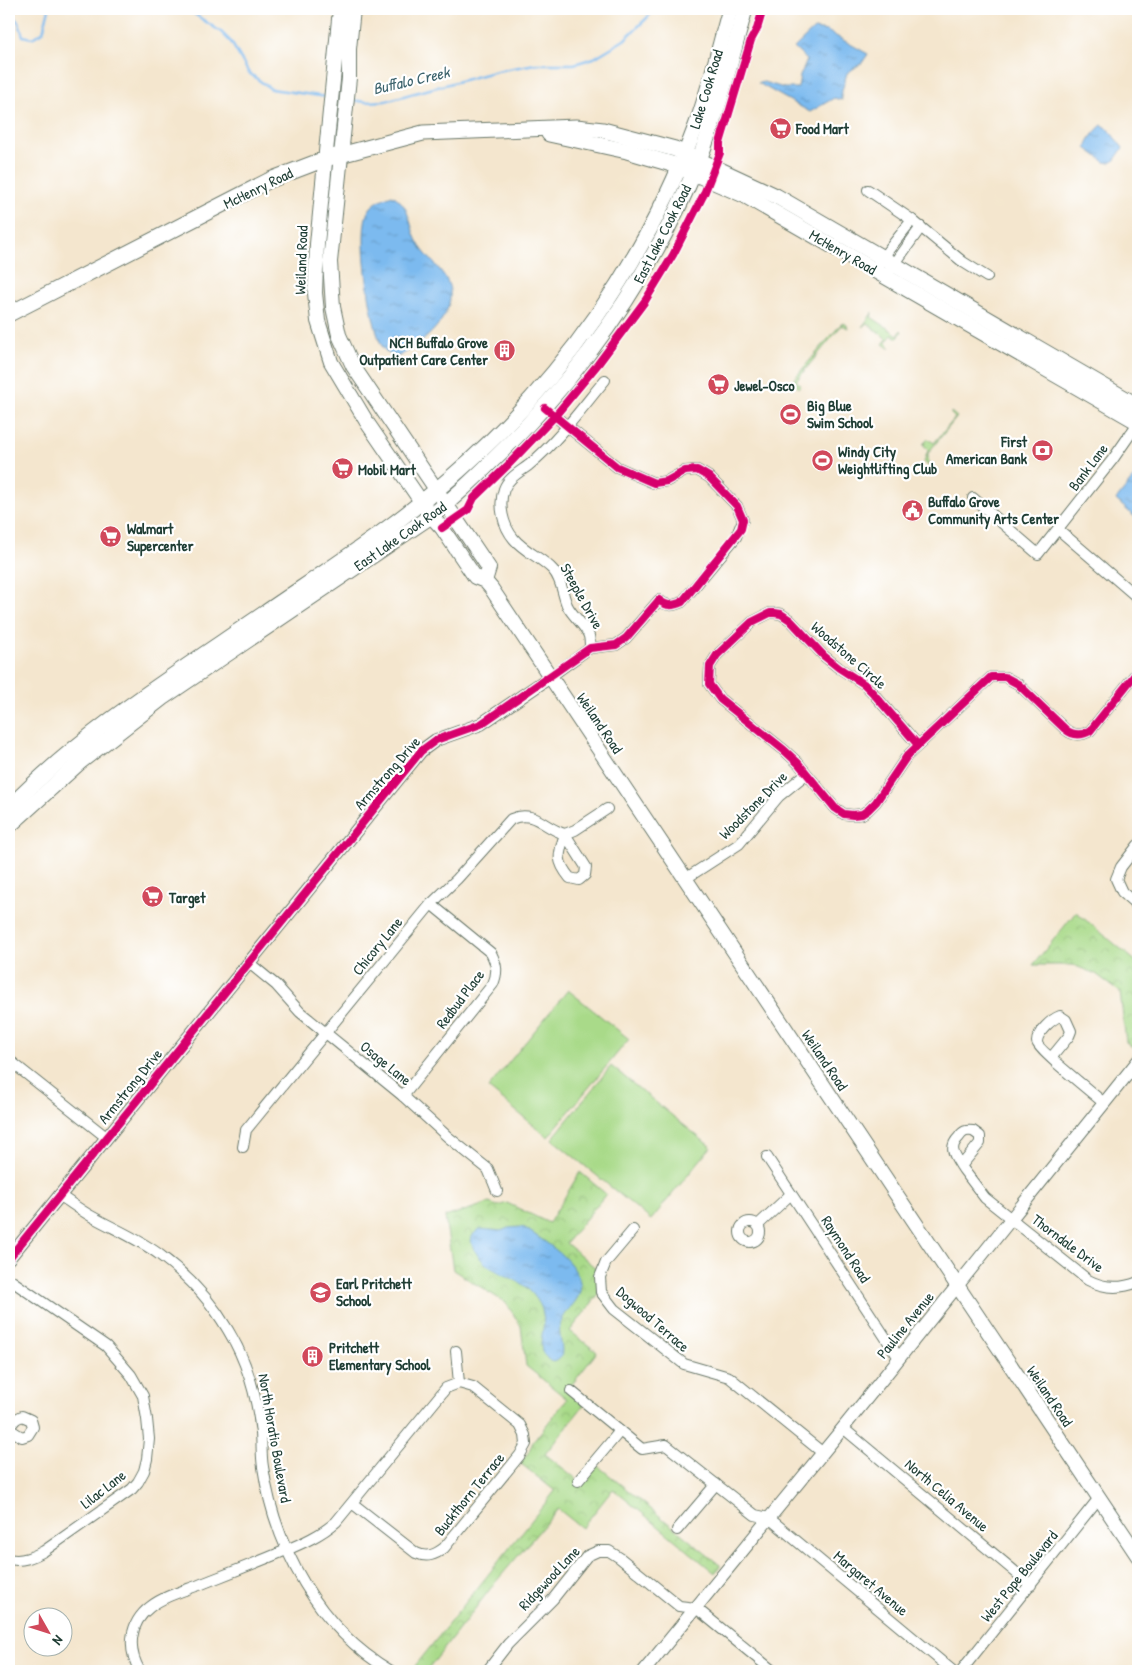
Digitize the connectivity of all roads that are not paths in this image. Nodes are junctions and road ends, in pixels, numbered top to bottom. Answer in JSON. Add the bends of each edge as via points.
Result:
{"nodes":[{"id":1,"x":340,"y":9,"type":"edge"},
{"id":2,"x":353,"y":9,"type":"edge"},
{"id":3,"x":730,"y":9,"type":"edge"},
{"id":4,"x":745,"y":9,"type":"edge"},
{"id":5,"x":341,"y":155,"type":"junction"},
{"id":6,"x":325,"y":159,"type":"junction"},
{"id":7,"x":689,"y":164,"type":"junction"},
{"id":8,"x":868,"y":190,"type":"dead end"},
{"id":9,"x":912,"y":220,"type":"junction"},
{"id":10,"x":922,"y":227,"type":"junction"},
{"id":11,"x":884,"y":267,"type":"junction"},
{"id":12,"x":987,"y":277,"type":"dead end"},
{"id":13,"x":9,"y":314,"type":"edge"},
{"id":14,"x":605,"y":380,"type":"dead end"},
{"id":15,"x":1138,"y":406,"type":"edge"},
{"id":16,"x":545,"y":408,"type":"junction"},
{"id":17,"x":1138,"y":422,"type":"edge"},
{"id":18,"x":566,"y":427,"type":"junction"},
{"id":19,"x":436,"y":490,"type":"junction"},
{"id":20,"x":973,"y":498,"type":"dead end"},
{"id":21,"x":422,"y":502,"type":"junction"},
{"id":22,"x":445,"y":505,"type":"junction"},
{"id":23,"x":431,"y":516,"type":"junction"},
{"id":24,"x":1059,"y":530,"type":"junction"},
{"id":25,"x":485,"y":581,"type":"junction"},
{"id":26,"x":1138,"y":598,"type":"edge"},
{"id":27,"x":590,"y":648,"type":"junction"},
{"id":28,"x":1138,"y":671,"type":"edge"},
{"id":29,"x":550,"y":677,"type":"junction"},
{"id":30,"x":918,"y":745,"type":"junction"},
{"id":31,"x":806,"y":774,"type":"junction"},
{"id":32,"x":9,"y":808,"type":"edge"},
{"id":33,"x":607,"y":809,"type":"dead end"},
{"id":34,"x":9,"y":826,"type":"edge"},
{"id":35,"x":1138,"y":845,"type":"edge"},
{"id":36,"x":685,"y":879,"type":"junction"},
{"id":37,"x":430,"y":904,"type":"junction"},
{"id":38,"x":1138,"y":906,"type":"edge"},
{"id":39,"x":248,"y":962,"type":"junction"},
{"id":40,"x":326,"y":1033,"type":"junction"},
{"id":41,"x":1052,"y":1058,"type":"dead end"},
{"id":42,"x":9,"y":1060,"type":"edge"},
{"id":43,"x":1138,"y":1062,"type":"edge"},
{"id":44,"x":403,"y":1096,"type":"junction"},
{"id":45,"x":1104,"y":1103,"type":"junction"},
{"id":46,"x":106,"y":1137,"type":"junction"},
{"id":47,"x":243,"y":1148,"type":"dead end"},
{"id":48,"x":767,"y":1157,"type":"dead end"},
{"id":49,"x":961,"y":1166,"type":"dead end"},
{"id":50,"x":497,"y":1191,"type":"dead end"},
{"id":51,"x":791,"y":1194,"type":"junction"},
{"id":52,"x":59,"y":1195,"type":"junction"},
{"id":53,"x":1011,"y":1218,"type":"junction"},
{"id":54,"x":758,"y":1226,"type":"dead end"},
{"id":55,"x":632,"y":1230,"type":"dead end"},
{"id":56,"x":9,"y":1258,"type":"edge"},
{"id":57,"x":9,"y":1278,"type":"edge"},
{"id":58,"x":1138,"y":1282,"type":"edge"},
{"id":59,"x":958,"y":1286,"type":"junction"},
{"id":60,"x":456,"y":1351,"type":"dead end"},
{"id":61,"x":899,"y":1358,"type":"junction"},
{"id":62,"x":459,"y":1383,"type":"junction"},
{"id":63,"x":571,"y":1391,"type":"dead end"},
{"id":64,"x":843,"y":1428,"type":"junction"},
{"id":65,"x":620,"y":1431,"type":"junction"},
{"id":66,"x":823,"y":1453,"type":"junction"},
{"id":67,"x":578,"y":1481,"type":"dead end"},
{"id":68,"x":716,"y":1484,"type":"junction"},
{"id":69,"x":1099,"y":1498,"type":"junction"},
{"id":70,"x":352,"y":1503,"type":"junction"},
{"id":71,"x":769,"y":1518,"type":"junction"},
{"id":72,"x":677,"y":1530,"type":"dead end"},
{"id":73,"x":286,"y":1550,"type":"junction"},
{"id":74,"x":1138,"y":1556,"type":"edge"},
{"id":75,"x":9,"y":1559,"type":"edge"},
{"id":76,"x":1031,"y":1585,"type":"junction"},
{"id":77,"x":696,"y":1608,"type":"junction"},
{"id":78,"x":140,"y":1671,"type":"edge"},
{"id":79,"x":392,"y":1671,"type":"edge"},
{"id":80,"x":487,"y":1671,"type":"edge"},
{"id":81,"x":644,"y":1671,"type":"edge"},
{"id":82,"x":773,"y":1671,"type":"edge"},
{"id":83,"x":953,"y":1671,"type":"edge"},
{"id":84,"x":962,"y":1671,"type":"edge"}],
"edges":[{"from":1,"to":6,"type":"main road","name":"Weiland Road"},
{"from":2,"to":5,"type":"main road","name":"Weiland Road"},
{"from":3,"to":7,"type":"main road","name":"Lake Cook Road"},
{"from":4,"to":7,"type":"main road","name":"Lake Cook Road","via":[[720,98]]},
{"from":5,"to":6,"type":"main road","name":"McHenry Road"},
{"from":5,"to":7,"type":"main road","name":"McHenry Road","via":[[423,133],[576,127],[603,130],[672,148]]},
{"from":5,"to":19,"type":"main road","name":"Weiland Road","via":[[330,262],[333,307],[339,335],[353,366]]},
{"from":6,"to":13,"type":"main road","name":"McHenry Road","via":[[270,180]]},
{"from":6,"to":21,"type":"main road","name":"Weiland Road","via":[[314,293],[323,342],[331,362],[368,424]]},
{"from":7,"to":11,"type":"main road","name":"McHenry Road"},
{"from":7,"to":16,"type":"main road","name":"East Lake Cook Road","via":[[654,254],[586,358]]},
{"from":7,"to":19,"type":"main road","name":"East Lake Cook Road","via":[[627,271],[572,352],[520,411]]},
{"from":8,"to":9,"type":"street"},
{"from":9,"to":10,"type":"street"},
{"from":9,"to":11,"type":"street"},
{"from":10,"to":11,"type":"street"},
{"from":10,"to":12,"type":"street","via":[[963,262]]},
{"from":11,"to":15,"type":"main road","name":"McHenry Road"},
{"from":11,"to":17,"type":"main road","name":"McHenry Road"},
{"from":14,"to":18,"type":"street","name":"Steeple Drive"},
{"from":16,"to":18,"type":"street","name":"Armstrong Drive"},
{"from":16,"to":22,"type":"main road","name":"East Lake Cook Road"},
{"from":17,"to":24,"type":"street","name":"Bank Lane"},
{"from":18,"to":27,"type":"street","name":"Steeple Drive","via":[[540,456],[511,478],[504,488],[501,504],[503,518],[514,538],[554,572],[574,618],[589,635]]},
{"from":18,"to":27,"type":"street","name":"Armstrong Drive","via":[[617,467],[654,483],[685,471],[697,470],[709,477],[737,506],[743,520],[736,537],[682,602],[673,606],[659,600],[616,645]]},
{"from":19,"to":21,"type":"main road","name":"East Lake Cook Road"},
{"from":19,"to":22,"type":"main road","name":"Weiland Road"},
{"from":20,"to":24,"type":"street","name":"Bank Lane","via":[[1038,554]]},
{"from":21,"to":23,"type":"main road","name":"Weiland Road"},
{"from":21,"to":32,"type":"main road","name":"East Lake Cook Road","via":[[104,724]]},
{"from":22,"to":23,"type":"main road","name":"East Lake Cook Road"},
{"from":22,"to":25,"type":"main road","name":"Weiland Road","via":[[488,568]]},
{"from":23,"to":25,"type":"main road","name":"Weiland Road","via":[[475,577]]},
{"from":23,"to":34,"type":"main road","name":"East Lake Cook Road","via":[[162,698],[80,761]]},
{"from":24,"to":26,"type":"street"},
{"from":25,"to":29,"type":"main road","name":"Weiland Road"},
{"from":27,"to":29,"type":"street","name":"Armstrong Drive"},
{"from":28,"to":30,"type":"street","name":"Woodstone Drive","via":[[1090,731],[1084,734],[1070,734],[1018,684],[1005,677],[991,677]]},
{"from":29,"to":36,"type":"main road","name":"Weiland Road"},
{"from":29,"to":39,"type":"street","name":"Armstrong Drive","via":[[481,724],[436,740],[420,751]]},
{"from":30,"to":31,"type":"street","name":"Woodstone Drive","via":[[876,802],[862,814],[844,814],[835,808]]},
{"from":30,"to":31,"type":"street","name":"Woodstone Circle","via":[[864,684],[824,656],[790,620],[781,614],[770,613],[752,622],[717,655],[710,666],[709,684],[720,699],[784,750]]},
{"from":31,"to":36,"type":"street","name":"Woodstone Drive","via":[[779,796],[739,844]]},
{"from":33,"to":37,"type":"street","name":"Chicory Lane","via":[[564,834],[535,818],[518,816],[511,819]]},
{"from":35,"to":38,"type":"street","via":[[1116,879],[1122,892]]},
{"from":36,"to":59,"type":"main road","name":"Weiland Road"},
{"from":37,"to":40,"type":"street","name":"Chicory Lane"},
{"from":37,"to":44,"type":"street","name":"Redbud Place","via":[[490,954],[496,963],[497,974],[493,984]]},
{"from":39,"to":40,"type":"street","name":"Osage Lane"},
{"from":39,"to":46,"type":"street","name":"Armstrong Drive"},
{"from":40,"to":44,"type":"street","name":"Osage Lane"},
{"from":40,"to":47,"type":"street","name":"Chicory Lane","via":[[246,1130]]},
{"from":41,"to":45,"type":"street"},
{"from":42,"to":46,"type":"street"},
{"from":43,"to":45,"type":"street","name":"Pauline Avenue"},
{"from":44,"to":50,"type":"street","name":"Osage Lane","via":[[488,1169]]},
{"from":45,"to":53,"type":"street","name":"Pauline Avenue"},
{"from":46,"to":52,"type":"street","name":"Armstrong Drive"},
{"from":48,"to":51,"type":"street","name":"Raymond Road"},
{"from":49,"to":53,"type":"street","name":"Thorndale Drive","via":[[985,1198]]},
{"from":51,"to":54,"type":"street"},
{"from":51,"to":61,"type":"street","name":"Raymond Road"},
{"from":52,"to":56,"type":"street","name":"Armstrong Drive"},
{"from":52,"to":73,"type":"street","name":"North Horatio Boulevard","via":[[165,1259],[202,1292],[228,1330],[246,1365],[253,1391],[261,1434],[262,1466],[273,1516]]},
{"from":53,"to":58,"type":"street","name":"Thorndale Drive","via":[[1078,1273],[1099,1286],[1124,1287]]},
{"from":53,"to":59,"type":"street","name":"Pauline Avenue"},
{"from":55,"to":66,"type":"street","name":"Dogwood Terrace","via":[[606,1262],[600,1278],[601,1292],[614,1309],[684,1364],[729,1377]]},
{"from":57,"to":75,"type":"street","name":"Lilac Lane","via":[[106,1346],[131,1375],[143,1396],[149,1438],[144,1471],[132,1489],[44,1551],[22,1560]]},
{"from":59,"to":61,"type":"street","name":"Pauline Avenue"},
{"from":59,"to":69,"type":"main road","name":"Weiland Road"},
{"from":60,"to":62,"type":"street"},
{"from":61,"to":64,"type":"street","name":"Pauline Avenue"},
{"from":62,"to":70,"type":"street","via":[[446,1388]]},
{"from":62,"to":70,"type":"street","name":"Buckthorn Terrace","via":[[473,1387],[520,1425],[526,1435],[526,1444],[444,1548],[437,1554],[422,1556]]},
{"from":63,"to":65,"type":"street","name":"Margaret Avenue"},
{"from":64,"to":66,"type":"street","name":"Pauline Avenue"},
{"from":64,"to":76,"type":"street","name":"North Celia Avenue"},
{"from":65,"to":67,"type":"street"},
{"from":65,"to":68,"type":"street","name":"Margaret Avenue","via":[[642,1449],[666,1445]]},
{"from":66,"to":71,"type":"street","name":"Pauline Avenue"},
{"from":68,"to":71,"type":"street","name":"Margaret Avenue","via":[[755,1515]]},
{"from":68,"to":72,"type":"street"},
{"from":69,"to":74,"type":"main road","name":"Weiland Road"},
{"from":69,"to":76,"type":"street","name":"West Pope Boulevard"},
{"from":70,"to":73,"type":"street","via":[[326,1531]]},
{"from":71,"to":77,"type":"street","name":"Pauline Avenue"},
{"from":71,"to":83,"type":"street","name":"Margaret Avenue"},
{"from":73,"to":78,"type":"street","via":[[150,1607],[131,1637],[133,1657]]},
{"from":73,"to":79,"type":"street","name":"North Horatio Boulevard","via":[[311,1594],[332,1621],[376,1662]]},
{"from":76,"to":84,"type":"street","name":"West Pope Boulevard"},
{"from":77,"to":80,"type":"street","name":"Ridgewood Lane","via":[[679,1606],[620,1558],[609,1551],[598,1551],[587,1556],[553,1599],[508,1644]]},
{"from":77,"to":81,"type":"street","name":"Pauline Avenue"},
{"from":77,"to":82,"type":"street"}]}
